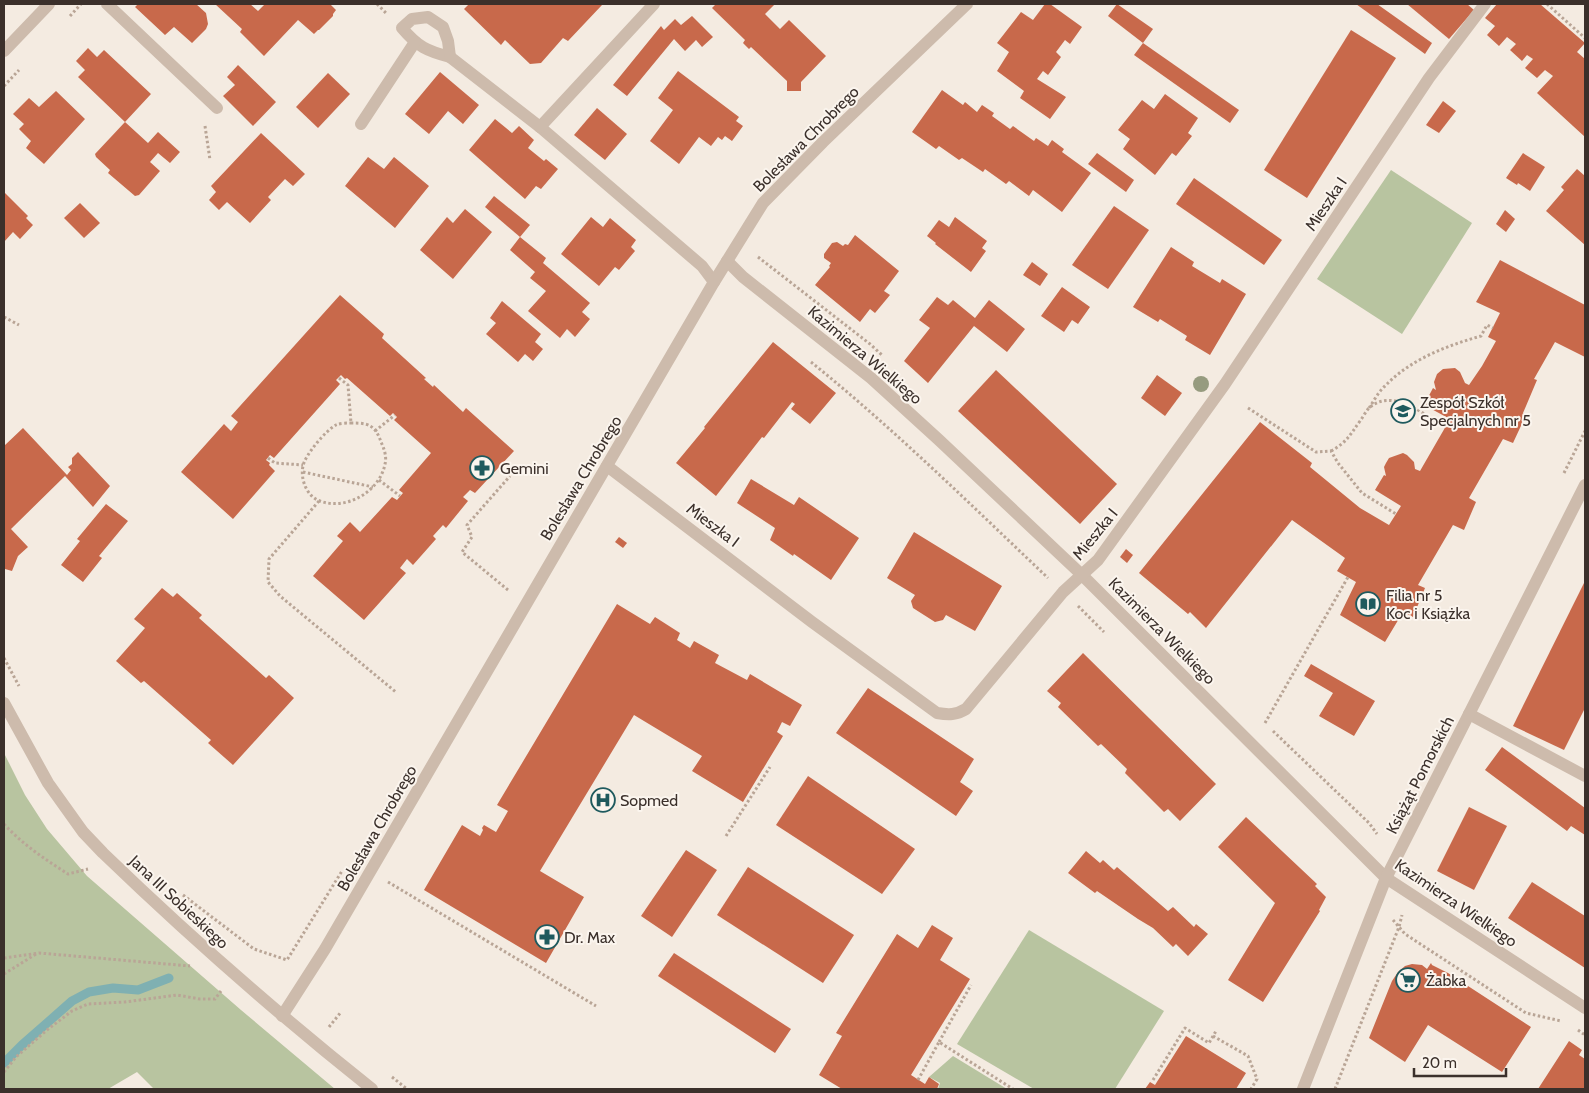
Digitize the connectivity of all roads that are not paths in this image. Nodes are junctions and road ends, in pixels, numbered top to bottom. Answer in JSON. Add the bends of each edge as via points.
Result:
{"nodes":[{"id":1,"x":49,"y":4,"type":"edge"},
{"id":2,"x":107,"y":4,"type":"edge"},
{"id":3,"x":654,"y":4,"type":"edge"},
{"id":4,"x":967,"y":4,"type":"edge"},
{"id":5,"x":1485,"y":4,"type":"edge"},
{"id":6,"x":415,"y":42,"type":"junction"},
{"id":7,"x":4,"y":51,"type":"edge"},
{"id":8,"x":450,"y":57,"type":"junction"},
{"id":9,"x":217,"y":108,"type":"dead end"},
{"id":10,"x":362,"y":124,"type":"dead end"},
{"id":11,"x":540,"y":127,"type":"junction"},
{"id":12,"x":727,"y":262,"type":"junction"},
{"id":13,"x":714,"y":282,"type":"junction"},
{"id":14,"x":607,"y":466,"type":"junction"},
{"id":15,"x":1585,"y":485,"type":"edge"},
{"id":16,"x":1082,"y":575,"type":"junction"},
{"id":17,"x":4,"y":703,"type":"edge"},
{"id":18,"x":1469,"y":714,"type":"junction"},
{"id":19,"x":1585,"y":776,"type":"edge"},
{"id":20,"x":1386,"y":878,"type":"junction"},
{"id":21,"x":1585,"y":1008,"type":"edge"},
{"id":22,"x":282,"y":1016,"type":"junction"},
{"id":23,"x":372,"y":1089,"type":"edge"},
{"id":24,"x":1303,"y":1089,"type":"edge"}],
"edges":[{"from":1,"to":7,"type":"street"},
{"from":2,"to":9,"type":"street"},
{"from":3,"to":11,"type":"street"},
{"from":4,"to":12,"type":"street","name":"Bolesława Chrobrego","via":[[763,203]]},
{"from":5,"to":16,"type":"street","name":"Mieszka I","via":[[1438,66],[1225,384],[1098,560]]},
{"from":6,"to":8,"type":"street"},
{"from":6,"to":8,"type":"street","via":[[402,28],[412,19],[428,17],[443,27]]},
{"from":6,"to":10,"type":"street"},
{"from":8,"to":11,"type":"street"},
{"from":11,"to":13,"type":"street","via":[[702,266]]},
{"from":12,"to":13,"type":"street","name":"Bolesława Chrobrego"},
{"from":12,"to":16,"type":"street","name":"Kazimierza Wielkiego","via":[[871,378]]},
{"from":13,"to":14,"type":"street","name":"Bolesława Chrobrego"},
{"from":14,"to":16,"type":"street","name":"Mieszka I","via":[[937,713],[948,715],[966,709],[1063,592]]},
{"from":14,"to":22,"type":"street","name":"Bolesława Chrobrego","via":[[325,949]]},
{"from":15,"to":18,"type":"street","name":"Książąt Pomorskich"},
{"from":16,"to":20,"type":"street","name":"Kazimierza Wielkiego"},
{"from":17,"to":22,"type":"street","name":"Jana III Sobieskiego","via":[[48,783],[83,832],[144,892]]},
{"from":18,"to":19,"type":"street"},
{"from":18,"to":20,"type":"street","name":"Książąt Pomorskich"},
{"from":20,"to":21,"type":"street","name":"Kazimierza Wielkiego"},
{"from":20,"to":24,"type":"street","name":"Książąt Pomorskich"},
{"from":22,"to":23,"type":"street","name":"Jana III Sobieskiego"}]}
